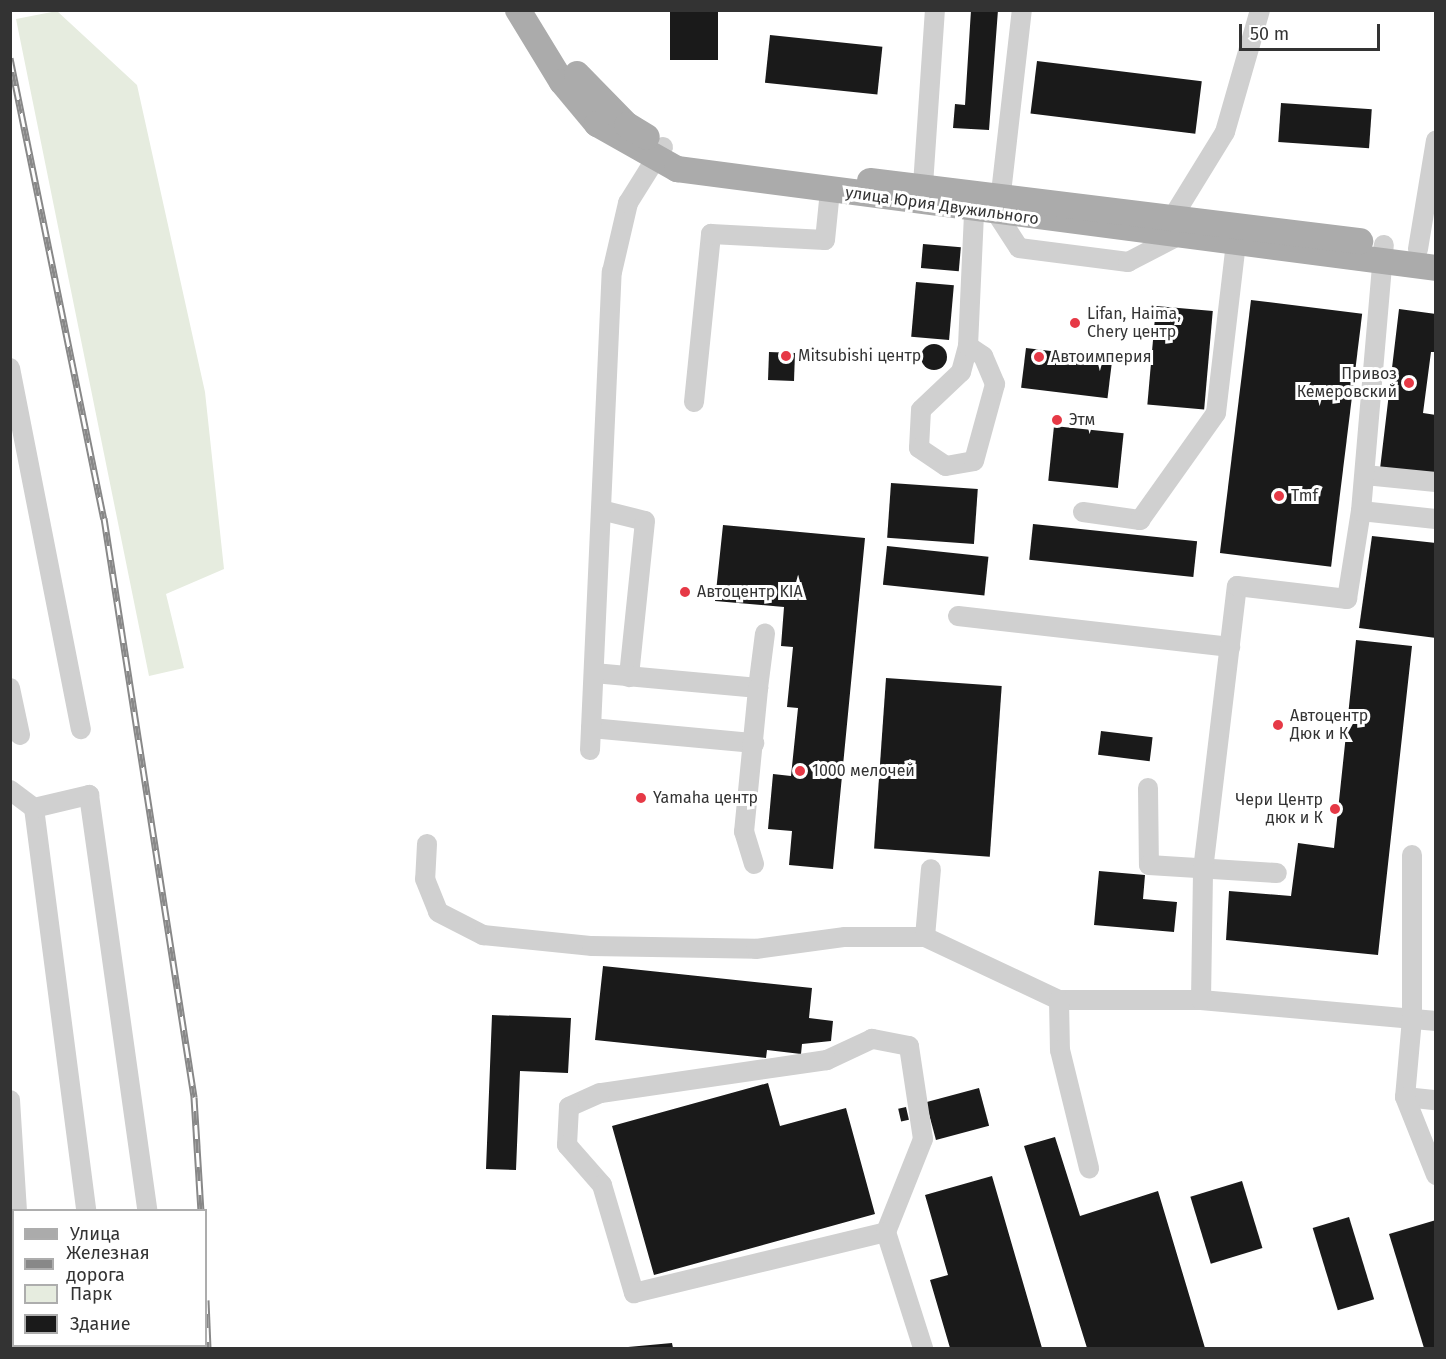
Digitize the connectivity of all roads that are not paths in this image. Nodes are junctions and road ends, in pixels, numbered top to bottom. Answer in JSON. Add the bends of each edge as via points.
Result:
{"nodes":[{"id":1,"x":518,"y":10,"type":"edge"},
{"id":2,"x":536,"y":10,"type":"edge"},
{"id":3,"x":935,"y":10,"type":"edge"},
{"id":4,"x":1022,"y":10,"type":"edge"},
{"id":5,"x":1260,"y":10,"type":"edge"},
{"id":6,"x":1436,"y":140,"type":"edge"},
{"id":7,"x":659,"y":153,"type":"junction"},
{"id":8,"x":923,"y":185,"type":"junction"},
{"id":9,"x":830,"y":191,"type":"junction"},
{"id":10,"x":986,"y":203,"type":"junction"},
{"id":11,"x":1176,"y":226,"type":"junction"},
{"id":12,"x":1236,"y":243,"type":"junction"},
{"id":13,"x":1427,"y":250,"type":"edge"},
{"id":14,"x":1383,"y":253,"type":"junction"},
{"id":15,"x":1436,"y":268,"type":"edge"},
{"id":16,"x":968,"y":346,"type":"junction"},
{"id":17,"x":10,"y":368,"type":"edge"},
{"id":18,"x":694,"y":402,"type":"dead end"},
{"id":19,"x":1365,"y":475,"type":"junction"},
{"id":20,"x":1436,"y":482,"type":"edge"},
{"id":21,"x":601,"y":510,"type":"junction"},
{"id":22,"x":1361,"y":511,"type":"junction"},
{"id":23,"x":1083,"y":512,"type":"dead end"},
{"id":24,"x":1436,"y":519,"type":"edge"},
{"id":25,"x":958,"y":616,"type":"dead end"},
{"id":26,"x":765,"y":633,"type":"dead end"},
{"id":27,"x":1230,"y":647,"type":"junction"},
{"id":28,"x":594,"y":673,"type":"junction"},
{"id":29,"x":629,"y":677,"type":"junction"},
{"id":30,"x":10,"y":688,"type":"edge"},
{"id":31,"x":758,"y":688,"type":"junction"},
{"id":32,"x":591,"y":728,"type":"junction"},
{"id":33,"x":81,"y":729,"type":"dead end"},
{"id":34,"x":20,"y":735,"type":"dead end"},
{"id":35,"x":754,"y":743,"type":"junction"},
{"id":36,"x":590,"y":750,"type":"dead end"},
{"id":37,"x":1149,"y":788,"type":"dead end"},
{"id":38,"x":10,"y":790,"type":"edge"},
{"id":39,"x":34,"y":808,"type":"junction"},
{"id":40,"x":427,"y":844,"type":"dead end"},
{"id":41,"x":1412,"y":855,"type":"dead end"},
{"id":42,"x":754,"y":864,"type":"dead end"},
{"id":43,"x":931,"y":868,"type":"dead end"},
{"id":44,"x":1203,"y":870,"type":"junction"},
{"id":45,"x":1277,"y":873,"type":"dead end"},
{"id":46,"x":925,"y":937,"type":"junction"},
{"id":47,"x":1059,"y":1000,"type":"junction"},
{"id":48,"x":1201,"y":1000,"type":"junction"},
{"id":49,"x":1412,"y":1019,"type":"junction"},
{"id":50,"x":1436,"y":1022,"type":"edge"},
{"id":51,"x":1405,"y":1097,"type":"junction"},
{"id":52,"x":1436,"y":1100,"type":"edge"},
{"id":53,"x":10,"y":1101,"type":"edge"},
{"id":54,"x":1089,"y":1168,"type":"dead end"},
{"id":55,"x":1436,"y":1175,"type":"edge"},
{"id":56,"x":17,"y":1209,"type":"edge"},
{"id":57,"x":86,"y":1209,"type":"edge"},
{"id":58,"x":147,"y":1209,"type":"edge"},
{"id":59,"x":886,"y":1232,"type":"junction"},
{"id":60,"x":923,"y":1348,"type":"edge"}],
"edges":[{"from":1,"to":7,"type":"main road","name":"улица Юрия Двужильного","via":[[562,82],[597,124]]},
{"from":2,"to":7,"type":"main road","name":"улица Юрия Двужильного","via":[[587,88]]},
{"from":3,"to":8,"type":"street"},
{"from":4,"to":10,"type":"street"},
{"from":5,"to":11,"type":"street","via":[[1225,132]]},
{"from":6,"to":13,"type":"street"},
{"from":7,"to":8,"type":"main road","name":"улица Юрия Двужильного","via":[[766,171]]},
{"from":7,"to":9,"type":"main road","name":"улица Юрия Двужильного","via":[[715,176]]},
{"from":7,"to":21,"type":"street","via":[[628,203],[612,272]]},
{"from":8,"to":10,"type":"main road","name":"улица Юрия Двужильного"},
{"from":9,"to":10,"type":"main road","name":"улица Юрия Двужильного"},
{"from":9,"to":18,"type":"street","via":[[825,240],[711,234]]},
{"from":10,"to":11,"type":"main road","name":"улица Юрия Двужильного"},
{"from":10,"to":16,"type":"street"},
{"from":11,"to":12,"type":"main road","name":"улица Юрия Двужильного"},
{"from":11,"to":14,"type":"main road","name":"улица Юрия Двужильного"},
{"from":12,"to":14,"type":"main road","name":"улица Юрия Двужильного"},
{"from":12,"to":23,"type":"street","via":[[1216,413],[1140,520]]},
{"from":13,"to":14,"type":"main road","name":"улица Юрия Двужильного"},
{"from":14,"to":15,"type":"main road","name":"улица Юрия Двужильного"},
{"from":14,"to":19,"type":"street"},
{"from":16,"to":16,"type":"street","via":[[983,356],[995,384],[974,461],[946,466],[919,448],[921,410],[961,372]]},
{"from":17,"to":33,"type":"street"},
{"from":19,"to":20,"type":"street"},
{"from":19,"to":22,"type":"street"},
{"from":21,"to":28,"type":"street"},
{"from":21,"to":29,"type":"street","via":[[645,521]]},
{"from":22,"to":24,"type":"street"},
{"from":22,"to":27,"type":"street","via":[[1347,599],[1237,586]]},
{"from":25,"to":27,"type":"street"},
{"from":26,"to":31,"type":"street"},
{"from":27,"to":44,"type":"street"},
{"from":28,"to":29,"type":"street"},
{"from":28,"to":32,"type":"street"},
{"from":29,"to":31,"type":"street"},
{"from":30,"to":34,"type":"street"},
{"from":31,"to":35,"type":"street"},
{"from":32,"to":35,"type":"street"},
{"from":32,"to":36,"type":"street"},
{"from":35,"to":42,"type":"street","via":[[744,832]]},
{"from":37,"to":44,"type":"street","via":[[1149,865]]},
{"from":38,"to":39,"type":"street"},
{"from":39,"to":57,"type":"street"},
{"from":39,"to":58,"type":"street","via":[[89,795]]},
{"from":40,"to":46,"type":"street","via":[[425,879],[438,912],[483,935],[592,946],[756,949],[845,936]]},
{"from":41,"to":49,"type":"street"},
{"from":43,"to":46,"type":"street"},
{"from":44,"to":45,"type":"street"},
{"from":44,"to":48,"type":"street"},
{"from":46,"to":47,"type":"street"},
{"from":47,"to":48,"type":"street"},
{"from":47,"to":54,"type":"street","via":[[1060,1050]]},
{"from":48,"to":49,"type":"street"},
{"from":49,"to":50,"type":"street"},
{"from":49,"to":51,"type":"street"},
{"from":51,"to":52,"type":"street"},
{"from":51,"to":55,"type":"street"},
{"from":53,"to":56,"type":"street"},
{"from":59,"to":59,"type":"street","via":[[923,1139],[909,1046],[872,1039],[827,1059],[600,1093],[569,1107],[567,1145],[602,1185],[634,1293]]},
{"from":59,"to":60,"type":"street"}]}
